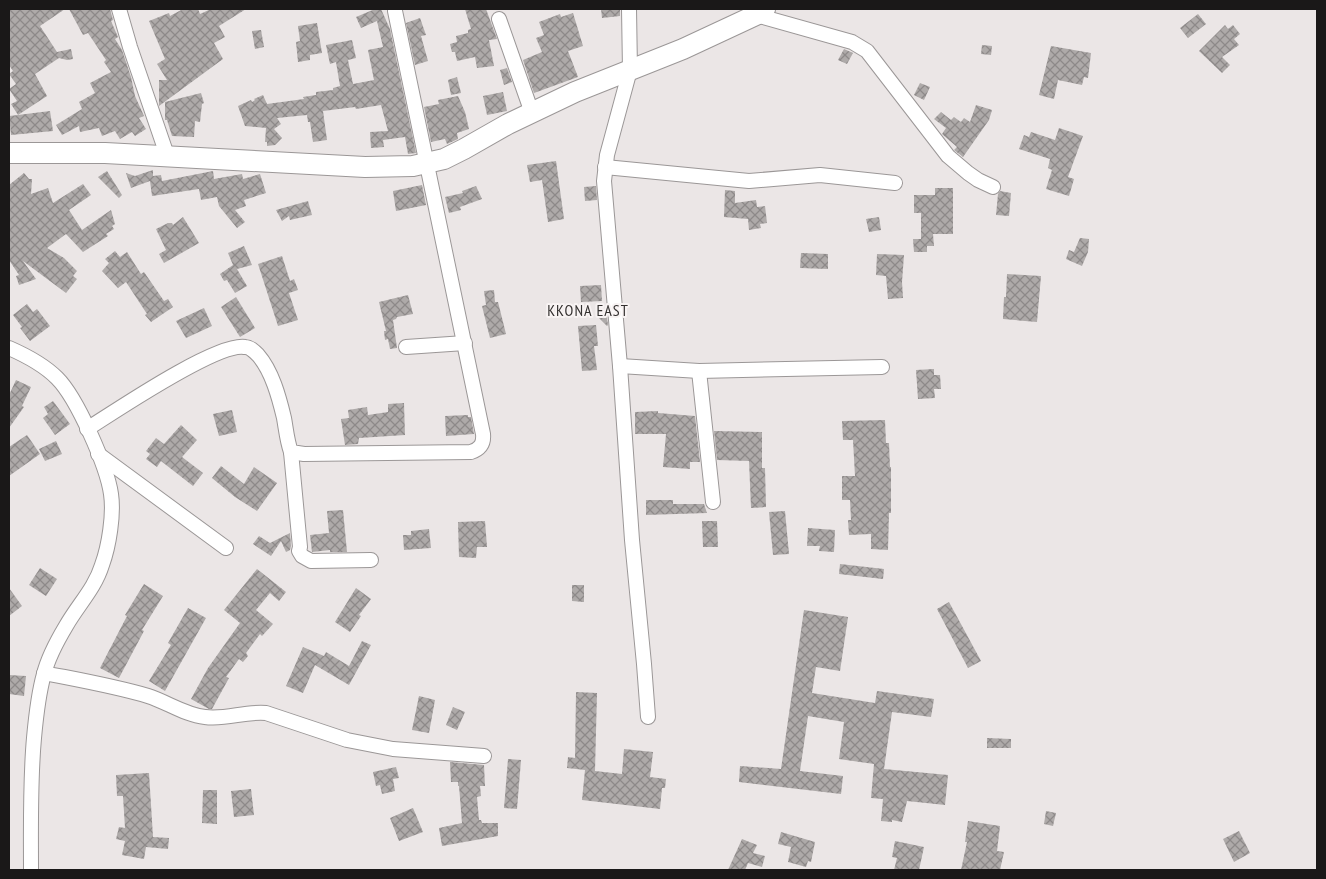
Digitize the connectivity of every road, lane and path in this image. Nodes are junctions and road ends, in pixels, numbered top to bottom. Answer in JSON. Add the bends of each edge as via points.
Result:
{"nodes":[{"id":1,"x":119,"y":9,"type":"edge"},
{"id":2,"x":628,"y":9,"type":"edge"},
{"id":3,"x":395,"y":11,"type":"dead end"},
{"id":4,"x":760,"y":12,"type":"edge"},
{"id":5,"x":499,"y":19,"type":"dead end"},
{"id":6,"x":630,"y":70,"type":"junction"},
{"id":7,"x":532,"y":113,"type":"junction"},
{"id":8,"x":9,"y":154,"type":"edge"},
{"id":9,"x":167,"y":155,"type":"junction"},
{"id":10,"x":428,"y":163,"type":"junction"},
{"id":11,"x":605,"y":167,"type":"junction"},
{"id":12,"x":895,"y":183,"type":"dead end"},
{"id":13,"x":993,"y":187,"type":"dead end"},
{"id":14,"x":465,"y":343,"type":"junction"},
{"id":15,"x":406,"y":347,"type":"dead end"},
{"id":16,"x":9,"y":348,"type":"edge"},
{"id":17,"x":620,"y":366,"type":"junction"},
{"id":18,"x":882,"y":367,"type":"dead end"},
{"id":19,"x":699,"y":371,"type":"junction"},
{"id":20,"x":87,"y":429,"type":"junction"},
{"id":21,"x":291,"y":452,"type":"junction"},
{"id":22,"x":98,"y":453,"type":"junction"},
{"id":23,"x":713,"y":502,"type":"dead end"},
{"id":24,"x":226,"y":548,"type":"dead end"},
{"id":25,"x":371,"y":560,"type":"dead end"},
{"id":26,"x":44,"y":673,"type":"junction"},
{"id":27,"x":648,"y":717,"type":"dead end"},
{"id":28,"x":484,"y":756,"type":"dead end"},
{"id":29,"x":31,"y":870,"type":"edge"}],
"edges":[{"from":1,"to":9,"type":"street"},
{"from":2,"to":6,"type":"street"},
{"from":3,"to":10,"type":"street"},
{"from":4,"to":6,"type":"street"},
{"from":4,"to":13,"type":"street","via":[[852,42],[867,51],[948,156],[978,180]]},
{"from":5,"to":7,"type":"street"},
{"from":6,"to":7,"type":"street"},
{"from":6,"to":11,"type":"street"},
{"from":7,"to":10,"type":"street","via":[[464,150]]},
{"from":8,"to":9,"type":"street"},
{"from":9,"to":10,"type":"street","via":[[365,167]]},
{"from":10,"to":14,"type":"street"},
{"from":11,"to":12,"type":"street","via":[[749,180],[820,175]]},
{"from":11,"to":17,"type":"street"},
{"from":14,"to":15,"type":"street"},
{"from":14,"to":21,"type":"street","via":[[484,440],[476,450]]},
{"from":16,"to":20,"type":"street","via":[[57,378]]},
{"from":17,"to":19,"type":"street"},
{"from":17,"to":27,"type":"street"},
{"from":18,"to":19,"type":"street"},
{"from":19,"to":23,"type":"street"},
{"from":20,"to":21,"type":"street","via":[[183,370],[244,346],[257,354],[274,384]]},
{"from":20,"to":22,"type":"street"},
{"from":21,"to":25,"type":"street","via":[[299,552],[311,561]]},
{"from":22,"to":24,"type":"street"},
{"from":22,"to":26,"type":"street","via":[[111,495],[107,549],[96,580],[66,626]]},
{"from":26,"to":28,"type":"street","via":[[117,687],[204,717],[266,713],[347,740],[384,747]]},
{"from":26,"to":29,"type":"street","via":[[37,706],[31,776]]}]}
